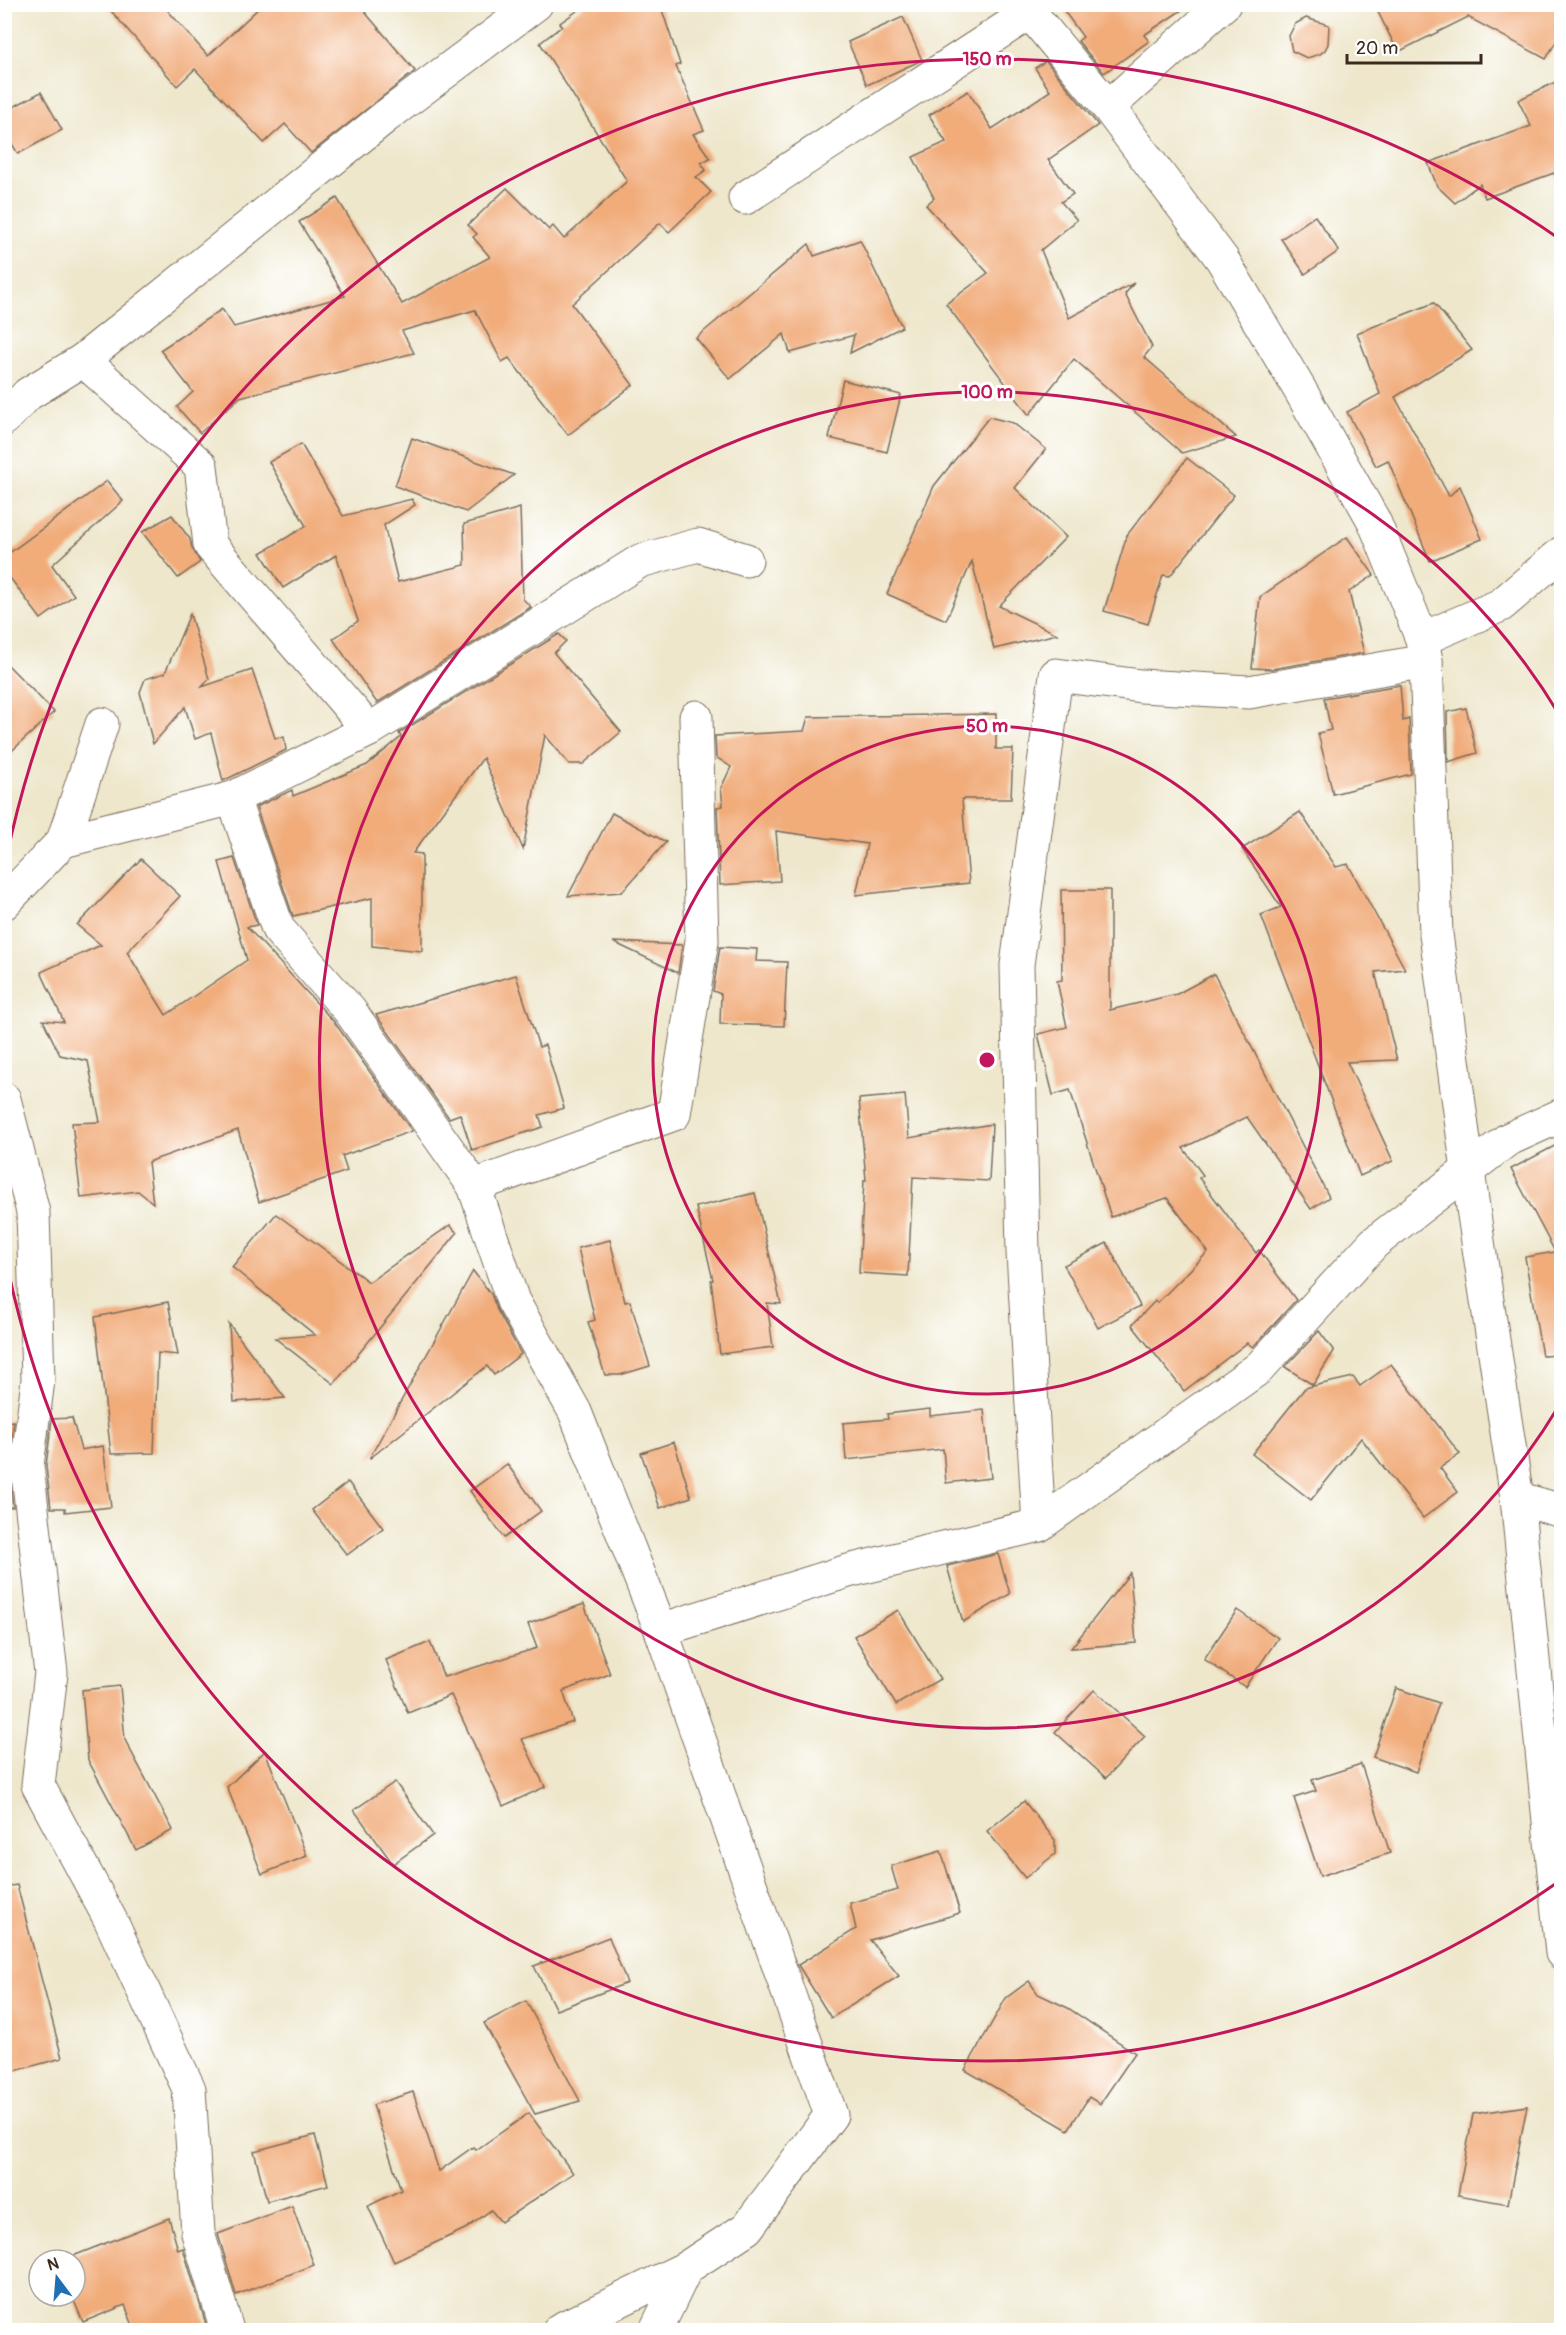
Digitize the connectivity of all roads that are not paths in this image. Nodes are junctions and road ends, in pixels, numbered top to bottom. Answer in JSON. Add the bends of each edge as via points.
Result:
{"nodes":[{"id":1,"x":536,"y":4,"type":"edge"},
{"id":2,"x":1224,"y":4,"type":"edge"},
{"id":3,"x":1026,"y":8,"type":"edge"},
{"id":4,"x":1108,"y":107,"type":"junction"},
{"id":5,"x":745,"y":198,"type":"dead end"},
{"id":6,"x":83,"y":360,"type":"junction"},
{"id":7,"x":4,"y":419,"type":"edge"},
{"id":8,"x":1562,"y":553,"type":"edge"},
{"id":9,"x":746,"y":560,"type":"dead end"},
{"id":10,"x":1424,"y":650,"type":"junction"},
{"id":11,"x":696,"y":717,"type":"dead end"},
{"id":12,"x":102,"y":724,"type":"dead end"},
{"id":13,"x":369,"y":730,"type":"junction"},
{"id":14,"x":233,"y":798,"type":"junction"},
{"id":15,"x":63,"y":841,"type":"junction"},
{"id":16,"x":4,"y":903,"type":"edge"},
{"id":17,"x":4,"y":1099,"type":"edge"},
{"id":18,"x":1562,"y":1115,"type":"edge"},
{"id":19,"x":1468,"y":1171,"type":"junction"},
{"id":20,"x":474,"y":1186,"type":"junction"},
{"id":21,"x":1517,"y":1498,"type":"junction"},
{"id":22,"x":1562,"y":1511,"type":"edge"},
{"id":23,"x":1039,"y":1525,"type":"junction"},
{"id":24,"x":661,"y":1630,"type":"junction"},
{"id":25,"x":1556,"y":1833,"type":"edge"},
{"id":26,"x":1562,"y":1953,"type":"edge"},
{"id":27,"x":687,"y":2268,"type":"junction"},
{"id":28,"x":227,"y":2331,"type":"edge"},
{"id":29,"x":559,"y":2331,"type":"edge"},
{"id":30,"x":656,"y":2331,"type":"edge"}],
"edges":[{"from":1,"to":6,"type":"street","via":[[385,117]]},
{"from":2,"to":4,"type":"street"},
{"from":3,"to":4,"type":"street"},
{"from":3,"to":5,"type":"street"},
{"from":4,"to":10,"type":"street","via":[[1222,259],[1300,390],[1374,521]]},
{"from":6,"to":7,"type":"street","via":[[28,394]]},
{"from":6,"to":13,"type":"street","via":[[201,466],[210,545]]},
{"from":8,"to":10,"type":"street","via":[[1501,605]]},
{"from":9,"to":13,"type":"street","via":[[698,544],[640,561]]},
{"from":10,"to":19,"type":"street","via":[[1436,934]]},
{"from":10,"to":23,"type":"street","via":[[1249,692],[1141,686],[1056,675],[1017,965],[1023,1252]]},
{"from":11,"to":20,"type":"street","via":[[702,940],[674,1114]]},
{"from":12,"to":15,"type":"street"},
{"from":13,"to":14,"type":"street"},
{"from":14,"to":15,"type":"street"},
{"from":14,"to":20,"type":"street","via":[[278,929],[350,1011]]},
{"from":15,"to":16,"type":"street"},
{"from":17,"to":28,"type":"street","via":[[33,1212],[38,1380],[27,1466],[51,1673],[38,1785],[110,1919],[189,2089],[198,2233]]},
{"from":18,"to":19,"type":"street","via":[[1507,1140]]},
{"from":19,"to":21,"type":"street"},
{"from":19,"to":23,"type":"street","via":[[1374,1243],[1259,1368]]},
{"from":20,"to":24,"type":"street","via":[[513,1301],[575,1412]]},
{"from":21,"to":22,"type":"street"},
{"from":21,"to":25,"type":"street"},
{"from":23,"to":24,"type":"street","via":[[848,1571]]},
{"from":24,"to":27,"type":"street","via":[[831,2115],[747,2228]]},
{"from":25,"to":26,"type":"street"},
{"from":27,"to":29,"type":"street"},
{"from":27,"to":30,"type":"street"}]}
